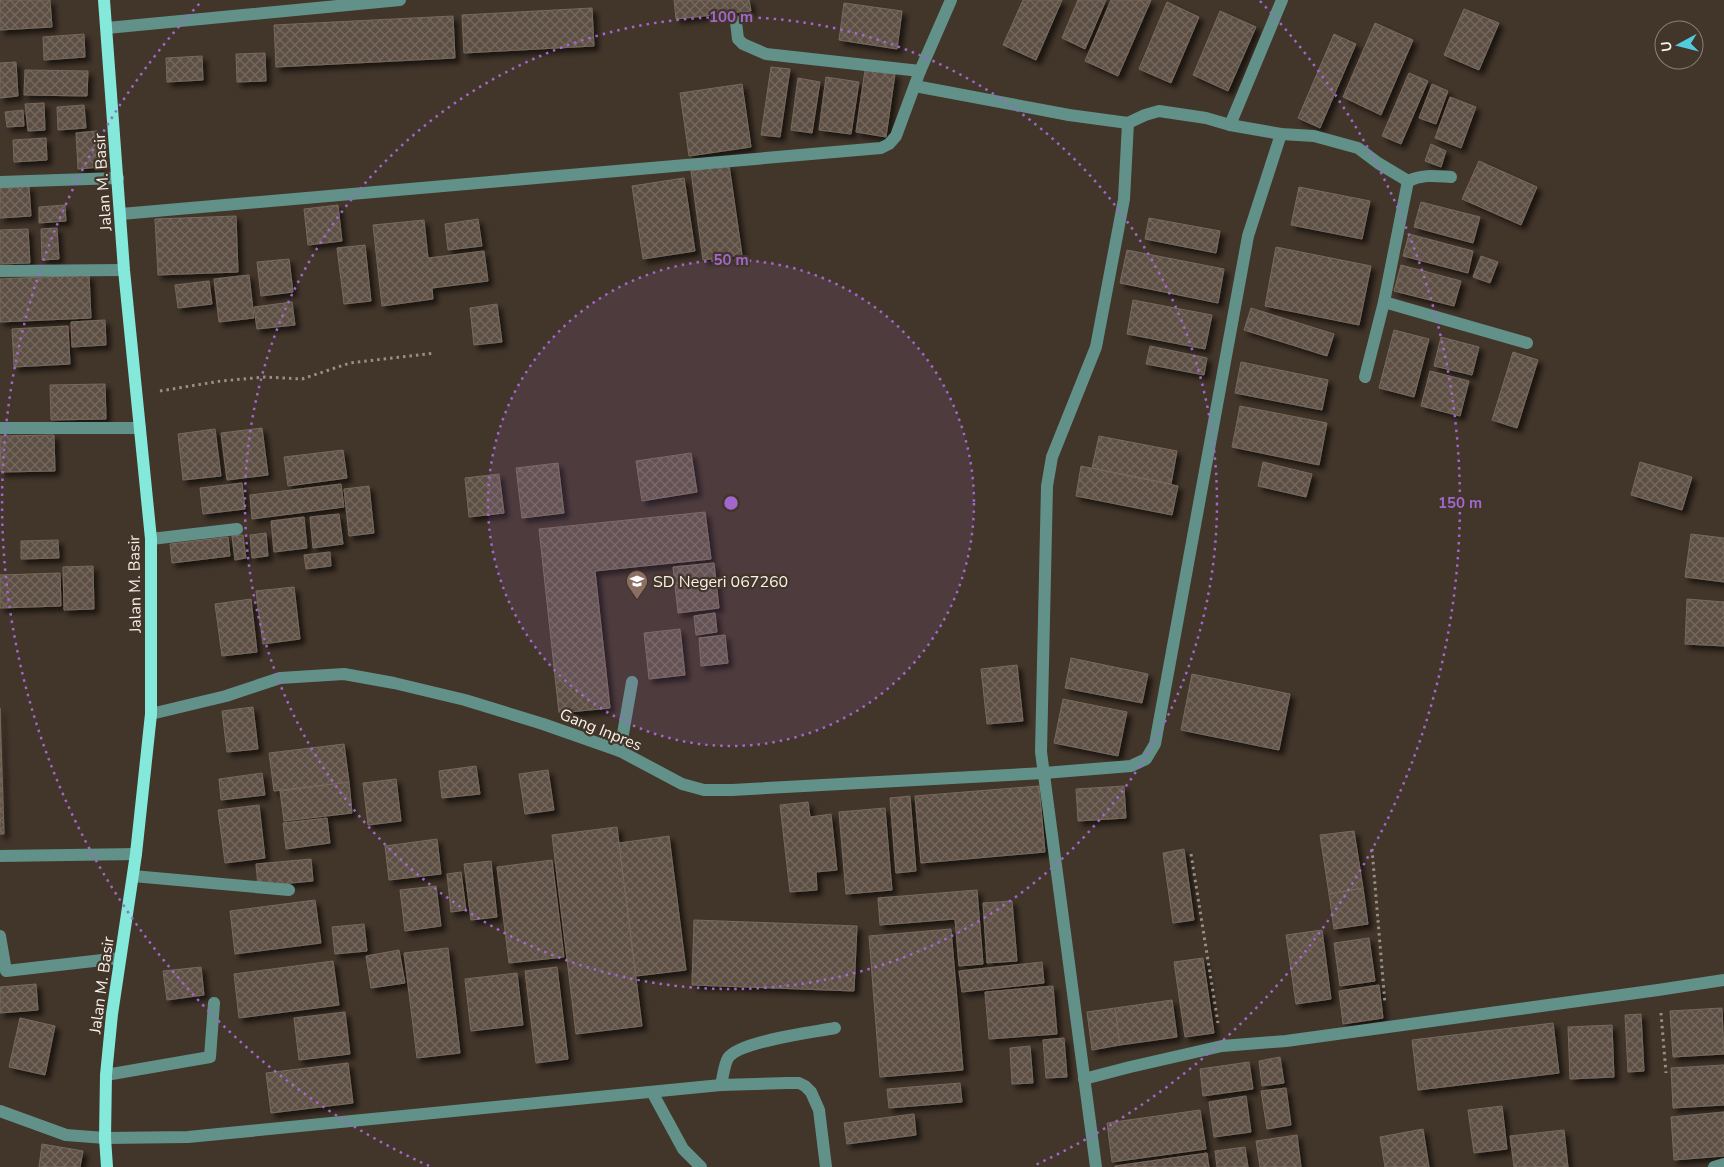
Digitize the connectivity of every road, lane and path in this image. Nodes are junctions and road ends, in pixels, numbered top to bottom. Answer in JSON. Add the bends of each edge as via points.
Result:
{"nodes":[{"id":1,"x":104,"y":0,"type":"edge"},
{"id":2,"x":400,"y":0,"type":"edge"},
{"id":3,"x":950,"y":0,"type":"edge"},
{"id":4,"x":1282,"y":0,"type":"edge"},
{"id":5,"x":736,"y":22,"type":"dead end"},
{"id":6,"x":106,"y":28,"type":"junction"},
{"id":7,"x":920,"y":71,"type":"junction"},
{"id":8,"x":915,"y":86,"type":"junction"},
{"id":9,"x":1128,"y":123,"type":"junction"},
{"id":10,"x":1230,"y":125,"type":"junction"},
{"id":11,"x":1282,"y":134,"type":"junction"},
{"id":12,"x":1451,"y":177,"type":"dead end"},
{"id":13,"x":118,"y":178,"type":"junction"},
{"id":14,"x":1408,"y":181,"type":"junction"},
{"id":15,"x":0,"y":182,"type":"edge"},
{"id":16,"x":121,"y":214,"type":"junction"},
{"id":17,"x":124,"y":270,"type":"junction"},
{"id":18,"x":0,"y":271,"type":"edge"},
{"id":19,"x":1384,"y":302,"type":"junction"},
{"id":20,"x":1527,"y":343,"type":"dead end"},
{"id":21,"x":435,"y":353,"type":"dead end"},
{"id":22,"x":1365,"y":377,"type":"dead end"},
{"id":23,"x":137,"y":395,"type":"junction"},
{"id":24,"x":0,"y":428,"type":"edge"},
{"id":25,"x":140,"y":428,"type":"junction"},
{"id":26,"x":238,"y":529,"type":"dead end"},
{"id":27,"x":151,"y":539,"type":"junction"},
{"id":28,"x":632,"y":682,"type":"dead end"},
{"id":29,"x":151,"y":714,"type":"junction"},
{"id":30,"x":620,"y":751,"type":"junction"},
{"id":31,"x":1044,"y":773,"type":"junction"},
{"id":32,"x":1372,"y":849,"type":"dead end"},
{"id":33,"x":136,"y":854,"type":"junction"},
{"id":34,"x":1190,"y":854,"type":"dead end"},
{"id":35,"x":0,"y":856,"type":"edge"},
{"id":36,"x":133,"y":876,"type":"junction"},
{"id":37,"x":289,"y":890,"type":"dead end"},
{"id":38,"x":0,"y":936,"type":"edge"},
{"id":39,"x":120,"y":958,"type":"junction"},
{"id":40,"x":1724,"y":980,"type":"edge"},
{"id":41,"x":1658,"y":990,"type":"junction"},
{"id":42,"x":214,"y":1003,"type":"dead end"},
{"id":43,"x":1387,"y":1027,"type":"junction"},
{"id":44,"x":836,"y":1028,"type":"dead end"},
{"id":45,"x":1222,"y":1046,"type":"junction"},
{"id":46,"x":1666,"y":1073,"type":"dead end"},
{"id":47,"x":106,"y":1075,"type":"junction"},
{"id":48,"x":1084,"y":1079,"type":"junction"},
{"id":49,"x":721,"y":1085,"type":"junction"},
{"id":50,"x":652,"y":1092,"type":"junction"},
{"id":51,"x":0,"y":1111,"type":"edge"},
{"id":52,"x":105,"y":1138,"type":"junction"},
{"id":53,"x":1724,"y":1164,"type":"edge"},
{"id":54,"x":107,"y":1167,"type":"edge"},
{"id":55,"x":701,"y":1167,"type":"edge"},
{"id":56,"x":826,"y":1167,"type":"edge"},
{"id":57,"x":1096,"y":1167,"type":"edge"},
{"id":58,"x":1714,"y":1167,"type":"edge"}],
"edges":[{"from":1,"to":6,"type":"main road","name":"Jalan M. Basir"},
{"from":2,"to":6,"type":"street"},
{"from":3,"to":7,"type":"street"},
{"from":4,"to":10,"type":"street"},
{"from":5,"to":7,"type":"street","via":[[738,39],[766,54]]},
{"from":6,"to":13,"type":"main road","name":"Jalan M. Basir"},
{"from":7,"to":8,"type":"street"},
{"from":8,"to":9,"type":"street"},
{"from":8,"to":16,"type":"street","via":[[896,136],[881,148]]},
{"from":9,"to":10,"type":"street","via":[[1159,111]]},
{"from":9,"to":31,"type":"street","via":[[1124,199],[1096,346],[1052,457],[1047,486]]},
{"from":10,"to":11,"type":"street"},
{"from":11,"to":14,"type":"street","via":[[1314,136],[1358,148]]},
{"from":11,"to":31,"type":"street","name":"Gang Inpres","via":[[1248,236],[1155,744],[1146,759],[1131,766]]},
{"from":12,"to":14,"type":"street","via":[[1427,175]]},
{"from":13,"to":15,"type":"street"},
{"from":13,"to":16,"type":"main road","name":"Jalan M. Basir"},
{"from":14,"to":19,"type":"street"},
{"from":16,"to":17,"type":"main road","name":"Jalan M. Basir"},
{"from":17,"to":18,"type":"street"},
{"from":17,"to":23,"type":"main road","name":"Jalan M. Basir"},
{"from":19,"to":20,"type":"street"},
{"from":19,"to":22,"type":"street"},
{"from":21,"to":23,"type":"path","via":[[350,362],[302,379],[265,377],[221,381]]},
{"from":23,"to":25,"type":"main road","name":"Jalan M. Basir"},
{"from":24,"to":25,"type":"street"},
{"from":25,"to":27,"type":"main road","name":"Jalan M. Basir"},
{"from":26,"to":27,"type":"street"},
{"from":27,"to":29,"type":"main road","name":"Jalan M. Basir"},
{"from":28,"to":30,"type":"street"},
{"from":29,"to":30,"type":"street","name":"Gang Inpres","via":[[226,696],[280,678],[344,674],[465,700]]},
{"from":29,"to":33,"type":"main road","name":"Jalan M. Basir"},
{"from":30,"to":31,"type":"street","name":"Gang Inpres","via":[[682,784],[704,790]]},
{"from":31,"to":48,"type":"street"},
{"from":32,"to":43,"type":"path"},
{"from":33,"to":35,"type":"street"},
{"from":33,"to":36,"type":"main road","name":"Jalan M. Basir"},
{"from":34,"to":45,"type":"path"},
{"from":36,"to":37,"type":"street"},
{"from":36,"to":39,"type":"main road","name":"Jalan M. Basir"},
{"from":38,"to":39,"type":"street","via":[[6,971]]},
{"from":39,"to":47,"type":"main road","name":"Jalan M. Basir"},
{"from":40,"to":41,"type":"street"},
{"from":41,"to":43,"type":"street"},
{"from":41,"to":46,"type":"path"},
{"from":42,"to":47,"type":"street","via":[[210,1057]]},
{"from":43,"to":45,"type":"street"},
{"from":44,"to":49,"type":"street","via":[[738,1049],[728,1058]]},
{"from":45,"to":48,"type":"street"},
{"from":47,"to":52,"type":"main road","name":"Jalan M. Basir"},
{"from":48,"to":57,"type":"street"},
{"from":49,"to":50,"type":"street"},
{"from":49,"to":56,"type":"street","via":[[799,1083],[805,1086],[820,1110]]},
{"from":50,"to":52,"type":"street","via":[[188,1137]]},
{"from":50,"to":55,"type":"street","via":[[684,1149]]},
{"from":51,"to":52,"type":"street","via":[[66,1135]]},
{"from":52,"to":54,"type":"main road","name":"Jalan M. Basir"},
{"from":53,"to":58,"type":"street"}]}
